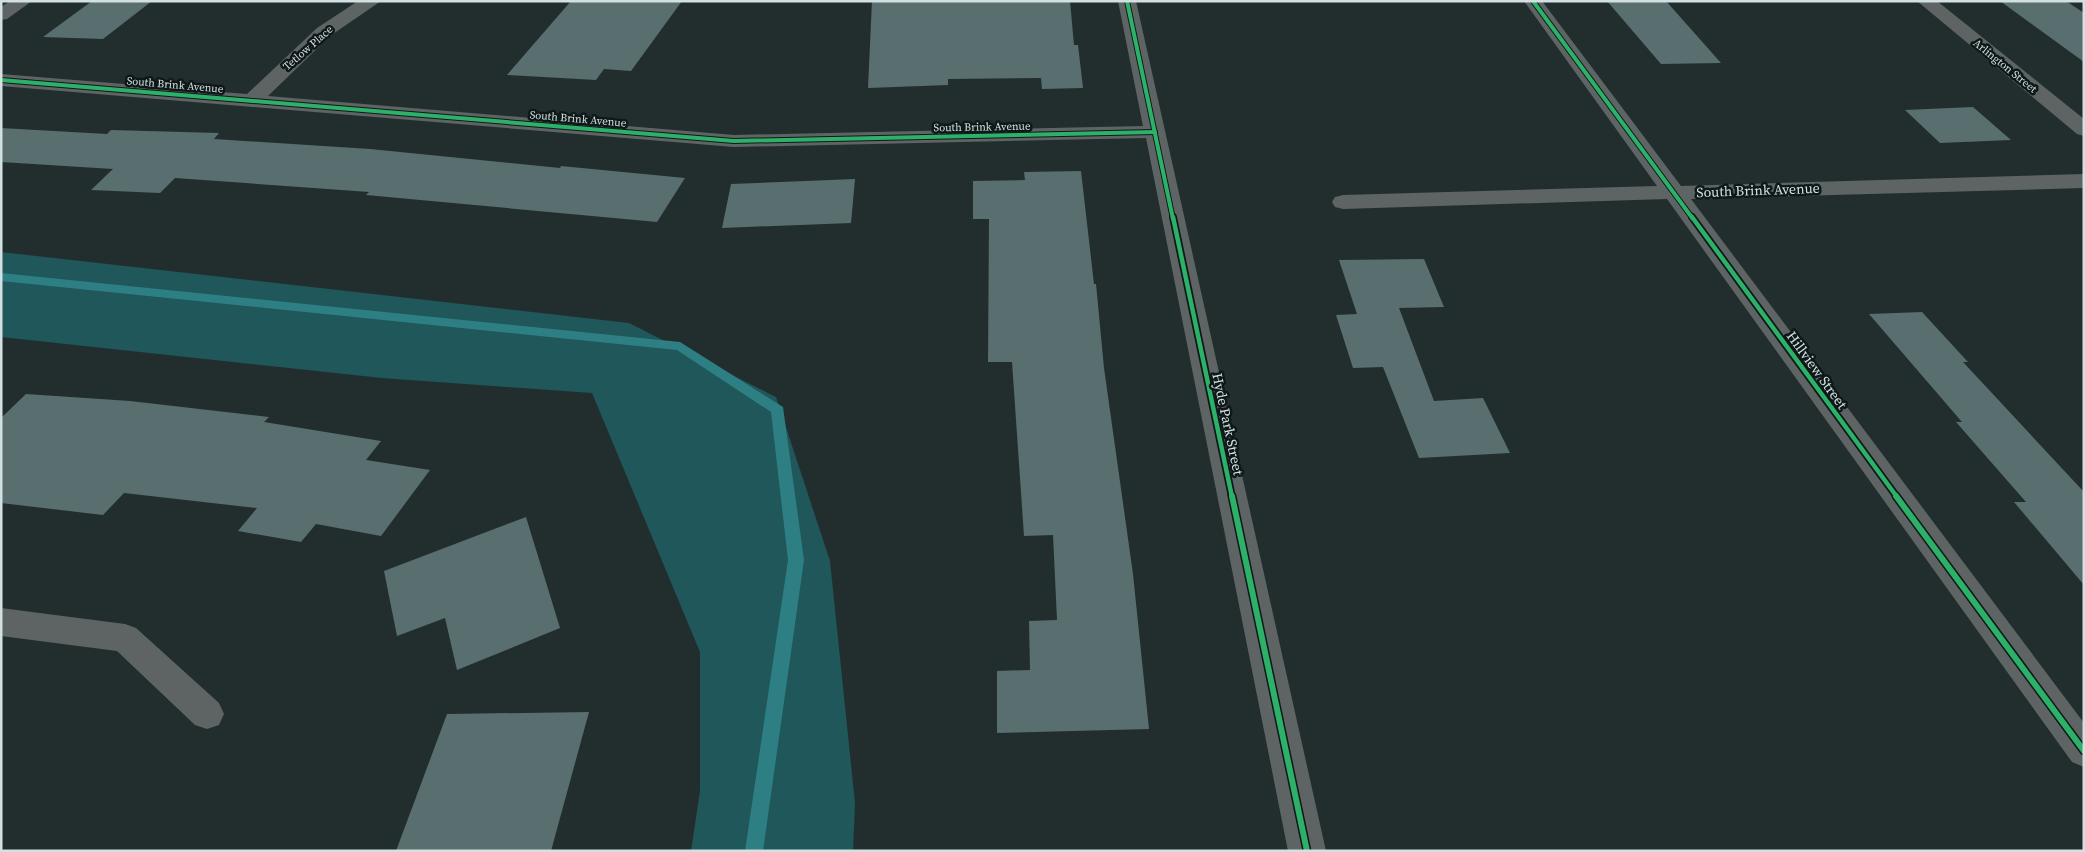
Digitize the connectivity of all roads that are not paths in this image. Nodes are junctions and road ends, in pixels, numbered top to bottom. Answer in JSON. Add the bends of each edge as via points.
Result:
{"nodes":[{"id":1,"x":23,"y":1,"type":"edge"},
{"id":2,"x":372,"y":1,"type":"edge"},
{"id":3,"x":1127,"y":1,"type":"edge"},
{"id":4,"x":1533,"y":1,"type":"edge"},
{"id":5,"x":1926,"y":1,"type":"edge"},
{"id":6,"x":1,"y":15,"type":"edge"},
{"id":7,"x":1,"y":80,"type":"edge"},
{"id":8,"x":251,"y":102,"type":"junction"},
{"id":9,"x":2084,"y":130,"type":"edge"},
{"id":10,"x":1155,"y":132,"type":"junction"},
{"id":11,"x":2084,"y":181,"type":"edge"},
{"id":12,"x":1672,"y":192,"type":"junction"},
{"id":13,"x":1343,"y":202,"type":"dead end"},
{"id":14,"x":1,"y":622,"type":"edge"},
{"id":15,"x":206,"y":714,"type":"dead end"},
{"id":16,"x":2084,"y":751,"type":"edge"},
{"id":17,"x":1307,"y":851,"type":"edge"}],
"edges":[{"from":1,"to":6,"type":"street"},
{"from":2,"to":8,"type":"street","name":"Tetlow Place","via":[[343,17],[285,67]]},
{"from":3,"to":10,"type":"street","name":"Hyde Park Street"},
{"from":4,"to":12,"type":"street","name":"Hillview Street"},
{"from":5,"to":9,"type":"street","name":"Arlington Street"},
{"from":7,"to":8,"type":"street","name":"South Brink Avenue"},
{"from":8,"to":10,"type":"street","name":"South Brink Avenue","via":[[734,141]]},
{"from":10,"to":17,"type":"street","name":"Hyde Park Street"},
{"from":11,"to":12,"type":"street","name":"South Brink Avenue"},
{"from":12,"to":13,"type":"street","name":"South Brink Avenue"},
{"from":12,"to":16,"type":"street","name":"Hillview Street"},
{"from":14,"to":15,"type":"street","via":[[125,638]]}]}
